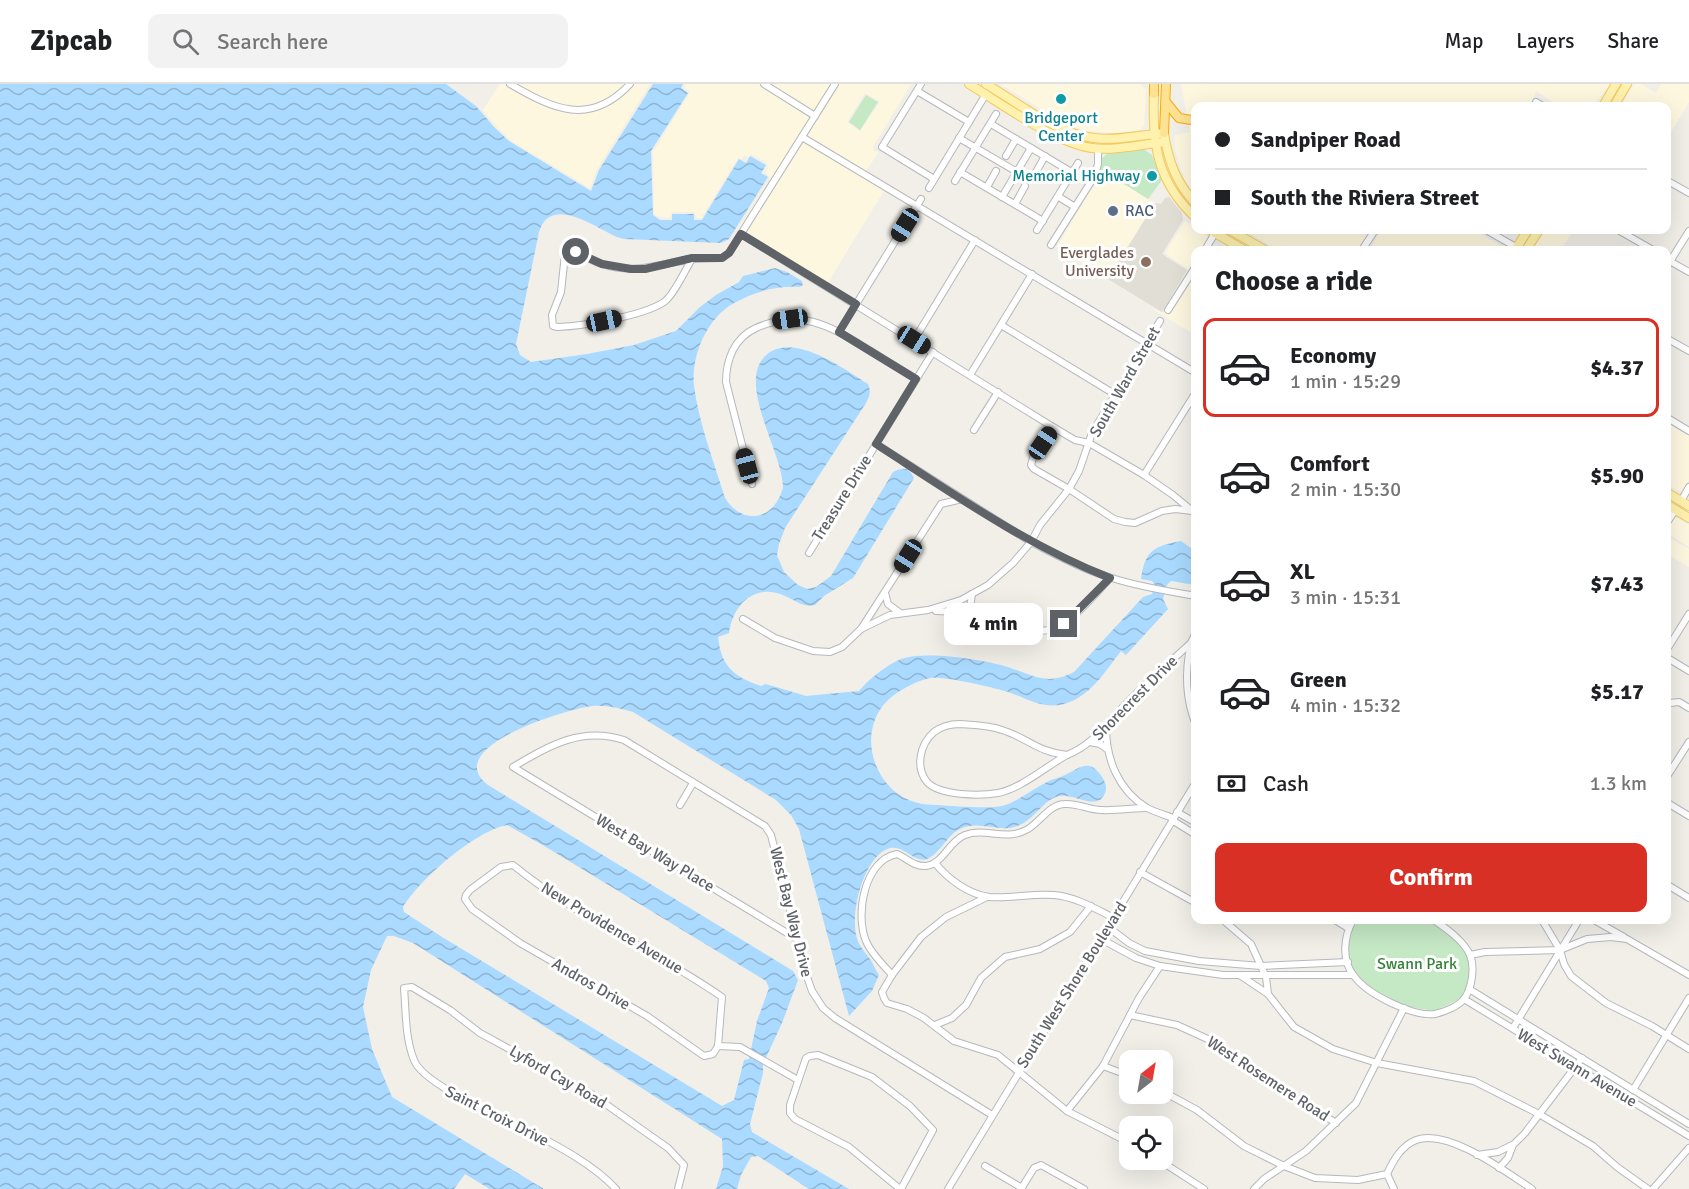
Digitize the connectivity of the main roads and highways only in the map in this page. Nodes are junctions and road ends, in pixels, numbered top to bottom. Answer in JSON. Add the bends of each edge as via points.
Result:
{"nodes":[{"id":1,"x":969,"y":84,"type":"edge"},
{"id":2,"x":1154,"y":84,"type":"edge"},
{"id":3,"x":1166,"y":84,"type":"edge"},
{"id":4,"x":1616,"y":84,"type":"edge"},
{"id":5,"x":1627,"y":84,"type":"edge"},
{"id":6,"x":990,"y":85,"type":"edge"},
{"id":7,"x":986,"y":94,"type":"junction"},
{"id":8,"x":1154,"y":94,"type":"joint"},
{"id":9,"x":1166,"y":102,"type":"junction"},
{"id":10,"x":1605,"y":102,"type":"edge"},
{"id":11,"x":1616,"y":102,"type":"edge"},
{"id":12,"x":1191,"y":120,"type":"dead end"},
{"id":13,"x":1153,"y":134,"type":"junction"},
{"id":14,"x":1165,"y":137,"type":"junction"},
{"id":15,"x":1154,"y":143,"type":"junction"},
{"id":16,"x":1168,"y":183,"type":"junction"},
{"id":17,"x":1191,"y":198,"type":"edge"},
{"id":18,"x":1191,"y":199,"type":"edge"},
{"id":19,"x":1191,"y":213,"type":"edge"},
{"id":20,"x":1218,"y":234,"type":"edge"},
{"id":21,"x":1237,"y":234,"type":"edge"},
{"id":22,"x":1237,"y":246,"type":"edge"},
{"id":23,"x":1258,"y":246,"type":"edge"},
{"id":24,"x":1671,"y":495,"type":"edge"},
{"id":25,"x":1681,"y":501,"type":"junction"},
{"id":26,"x":1671,"y":504,"type":"edge"},
{"id":27,"x":1671,"y":506,"type":"edge"},
{"id":28,"x":1689,"y":506,"type":"edge"},
{"id":29,"x":1676,"y":509,"type":"junction"},
{"id":30,"x":1689,"y":511,"type":"edge"},
{"id":31,"x":1689,"y":518,"type":"edge"}],
"edges":[{"from":1,"to":7,"type":"main road"},
{"from":2,"to":8,"type":"highway"},
{"from":3,"to":9,"type":"highway"},
{"from":4,"to":10,"type":"main road"},
{"from":5,"to":11,"type":"main road"},
{"from":6,"to":7,"type":"main road"},
{"from":6,"to":13,"type":"main road","via":[[1073,134],[1103,139]]},
{"from":7,"to":15,"type":"main road","via":[[1080,146]]},
{"from":8,"to":13,"type":"main road"},
{"from":9,"to":12,"type":"highway","via":[[1179,118]]},
{"from":9,"to":14,"type":"highway"},
{"from":13,"to":14,"type":"main road"},
{"from":13,"to":15,"type":"main road"},
{"from":14,"to":15,"type":"main road"},
{"from":14,"to":17,"type":"main road","via":[[1174,172]]},
{"from":15,"to":16,"type":"main road"},
{"from":16,"to":18,"type":"main road"},
{"from":16,"to":19,"type":"main road"},
{"from":20,"to":22,"type":"main road"},
{"from":21,"to":23,"type":"main road"},
{"from":24,"to":25,"type":"main road"},
{"from":25,"to":26,"type":"main road"},
{"from":25,"to":28,"type":"main road"},
{"from":27,"to":29,"type":"main road"},
{"from":29,"to":30,"type":"main road","via":[[1680,506]]},
{"from":29,"to":31,"type":"main road"}]}
